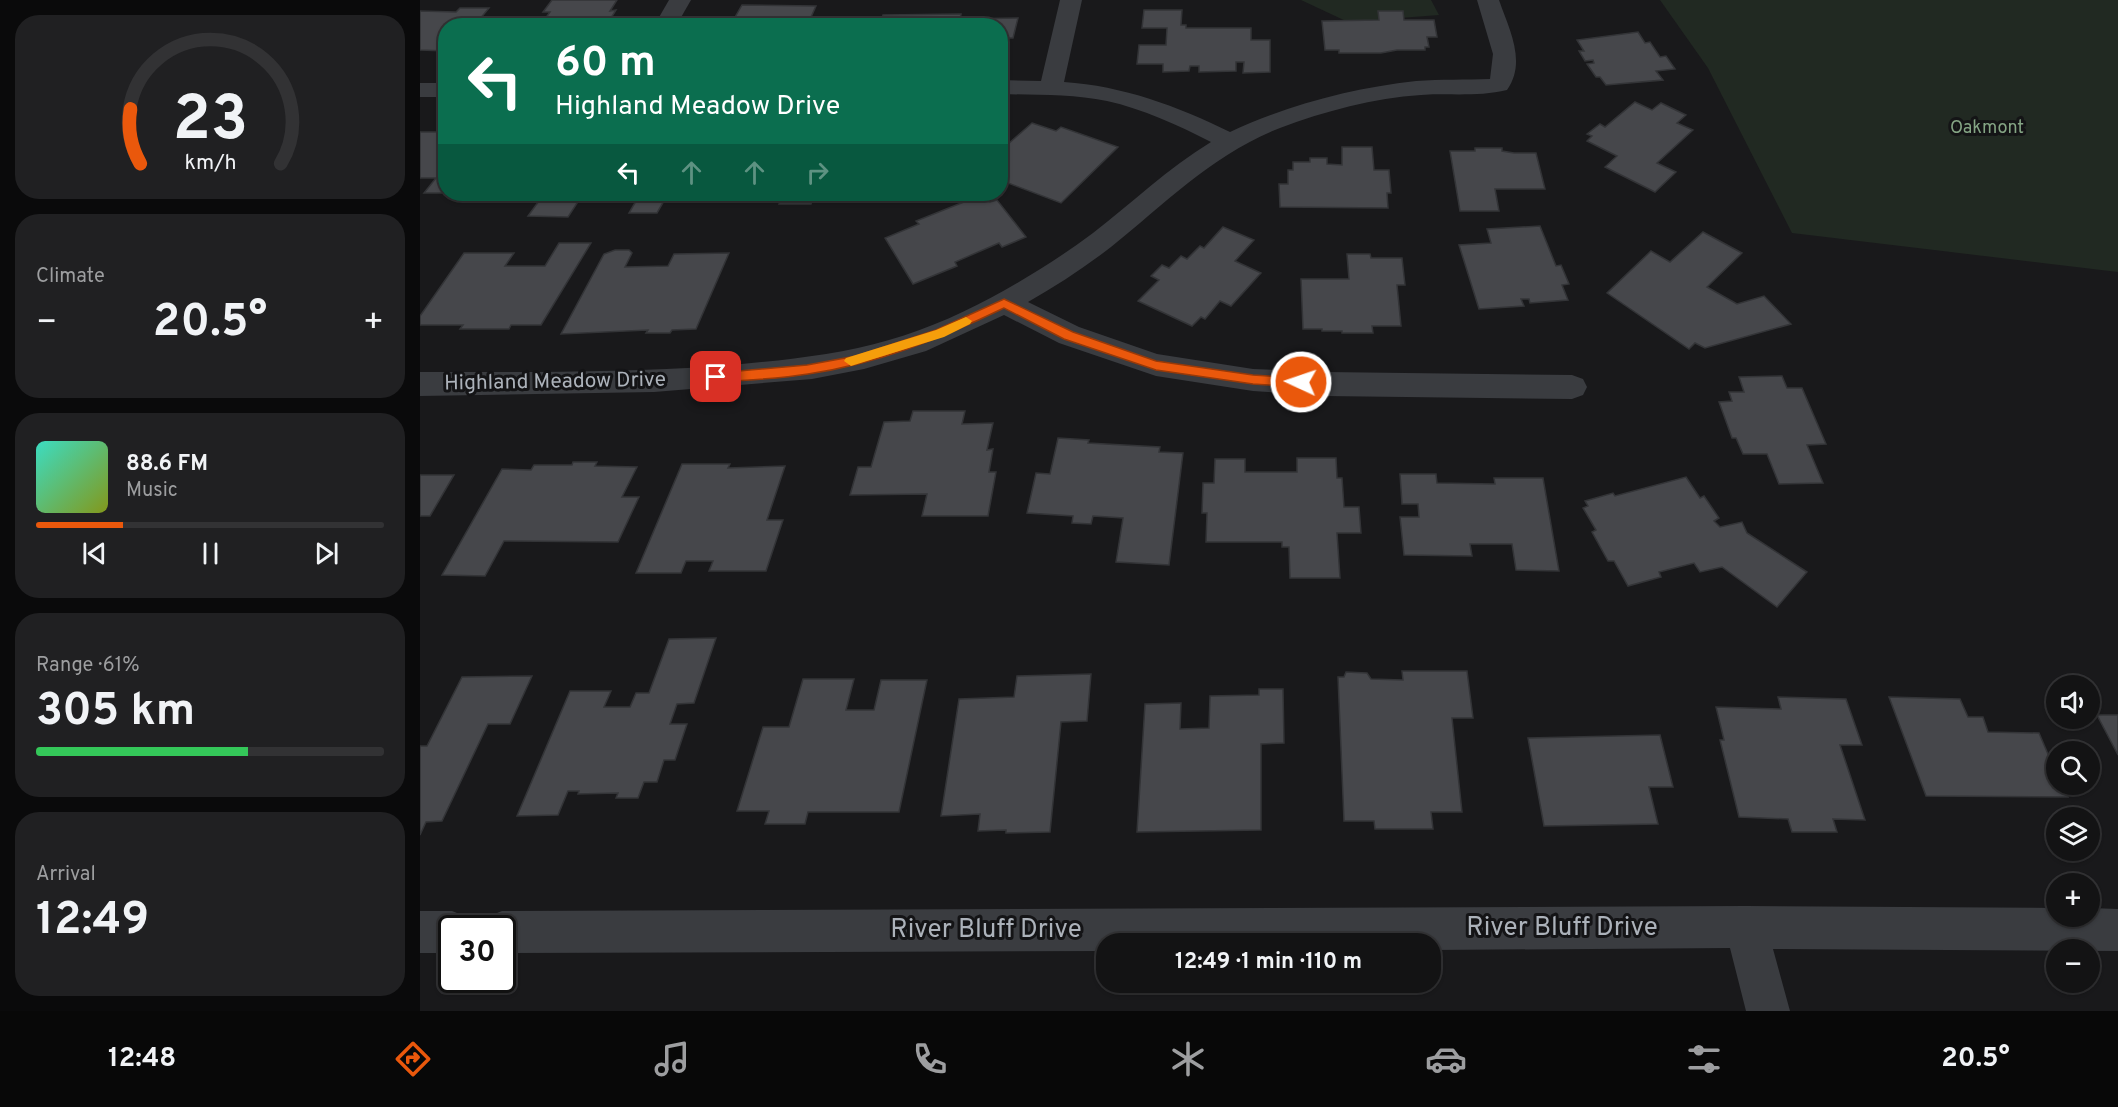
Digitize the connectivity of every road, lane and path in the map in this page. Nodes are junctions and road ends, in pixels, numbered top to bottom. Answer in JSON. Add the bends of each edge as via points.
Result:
{"nodes":[{"id":1,"x":680,"y":0,"type":"edge"},
{"id":2,"x":1071,"y":0,"type":"edge"},
{"id":3,"x":1488,"y":0,"type":"edge"},
{"id":4,"x":670,"y":18,"type":"edge"},
{"id":5,"x":1008,"y":87,"type":"edge"},
{"id":6,"x":1051,"y":89,"type":"junction"},
{"id":7,"x":420,"y":90,"type":"edge"},
{"id":8,"x":438,"y":90,"type":"edge"},
{"id":9,"x":1230,"y":141,"type":"junction"},
{"id":10,"x":1004,"y":303,"type":"junction"},
{"id":11,"x":420,"y":384,"type":"edge"},
{"id":12,"x":1572,"y":387,"type":"dead end"},
{"id":13,"x":1746,"y":927,"type":"junction"},
{"id":14,"x":2118,"y":930,"type":"edge"},
{"id":15,"x":420,"y":932,"type":"edge"},
{"id":16,"x":438,"y":932,"type":"edge"},
{"id":17,"x":516,"y":932,"type":"edge"},
{"id":18,"x":1767,"y":1011,"type":"edge"}],
"edges":[{"from":1,"to":4,"type":"street"},
{"from":2,"to":6,"type":"street"},
{"from":3,"to":9,"type":"street","name":"Highland Meadow Drive","via":[[1506,59],[1506,75],[1498,85],[1417,88],[1343,101],[1286,117]]},
{"from":5,"to":6,"type":"street"},
{"from":6,"to":9,"type":"street","via":[[1120,97],[1184,119]]},
{"from":7,"to":8,"type":"street"},
{"from":9,"to":10,"type":"street","name":"Highland Meadow Drive","via":[[1182,171],[1083,254]]},
{"from":10,"to":11,"type":"street","name":"Highland Meadow Drive","via":[[940,334],[856,360],[807,370],[670,381]]},
{"from":10,"to":12,"type":"street","via":[[1069,335],[1156,365],[1242,378],[1325,384]]},
{"from":13,"to":14,"type":"street","name":"River Bluff Drive"},
{"from":13,"to":17,"type":"street","name":"River Bluff Drive"},
{"from":13,"to":18,"type":"street"},
{"from":15,"to":16,"type":"street"}]}
